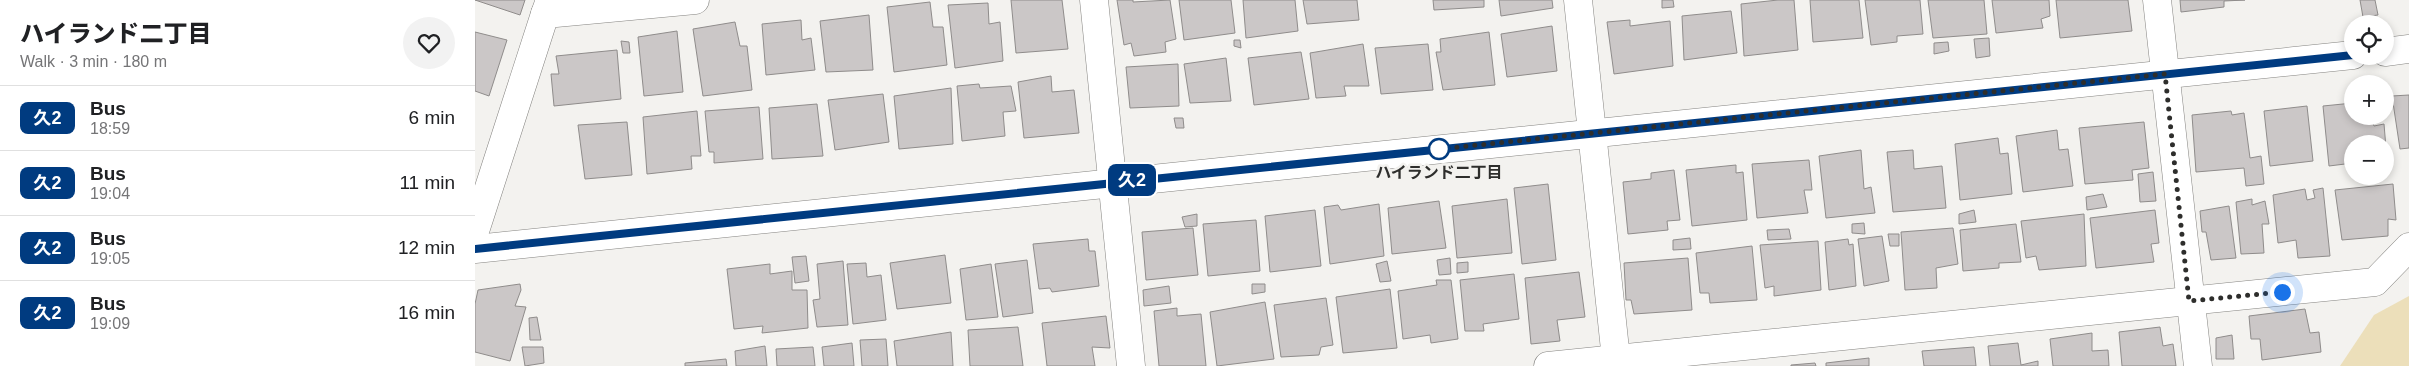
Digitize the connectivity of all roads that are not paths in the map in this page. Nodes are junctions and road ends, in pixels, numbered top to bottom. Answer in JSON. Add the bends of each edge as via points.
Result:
{"nodes":[{"id":1,"x":695,"y":0,"type":"edge"},
{"id":2,"x":1093,"y":0,"type":"edge"},
{"id":3,"x":1578,"y":0,"type":"edge"},
{"id":4,"x":2157,"y":0,"type":"edge"},
{"id":5,"x":548,"y":7,"type":"edge"},
{"id":6,"x":2409,"y":49,"type":"edge"},
{"id":7,"x":2394,"y":51,"type":"edge"},
{"id":8,"x":2344,"y":56,"type":"edge"},
{"id":9,"x":2165,"y":74,"type":"junction"},
{"id":10,"x":1591,"y":134,"type":"junction"},
{"id":11,"x":1113,"y":182,"type":"junction"},
{"id":12,"x":475,"y":231,"type":"edge"},
{"id":13,"x":2409,"y":246,"type":"edge"},
{"id":14,"x":475,"y":249,"type":"edge"},
{"id":15,"x":2189,"y":301,"type":"junction"},
{"id":16,"x":1722,"y":357,"type":"edge"},
{"id":17,"x":1616,"y":359,"type":"junction"},
{"id":18,"x":1131,"y":366,"type":"edge"},
{"id":19,"x":1548,"y":366,"type":"edge"},
{"id":20,"x":2198,"y":366,"type":"edge"}],
"edges":[{"from":1,"to":5,"type":"street"},
{"from":2,"to":11,"type":"street"},
{"from":3,"to":10,"type":"street"},
{"from":4,"to":9,"type":"street"},
{"from":5,"to":12,"type":"street"},
{"from":6,"to":7,"type":"street"},
{"from":8,"to":9,"type":"street"},
{"from":9,"to":10,"type":"street"},
{"from":9,"to":15,"type":"street"},
{"from":10,"to":11,"type":"street"},
{"from":10,"to":17,"type":"street"},
{"from":11,"to":14,"type":"street"},
{"from":11,"to":18,"type":"street"},
{"from":13,"to":15,"type":"street","via":[[2375,282]]},
{"from":15,"to":16,"type":"street"},
{"from":15,"to":20,"type":"street"},
{"from":16,"to":17,"type":"street"},
{"from":17,"to":19,"type":"street"}]}
